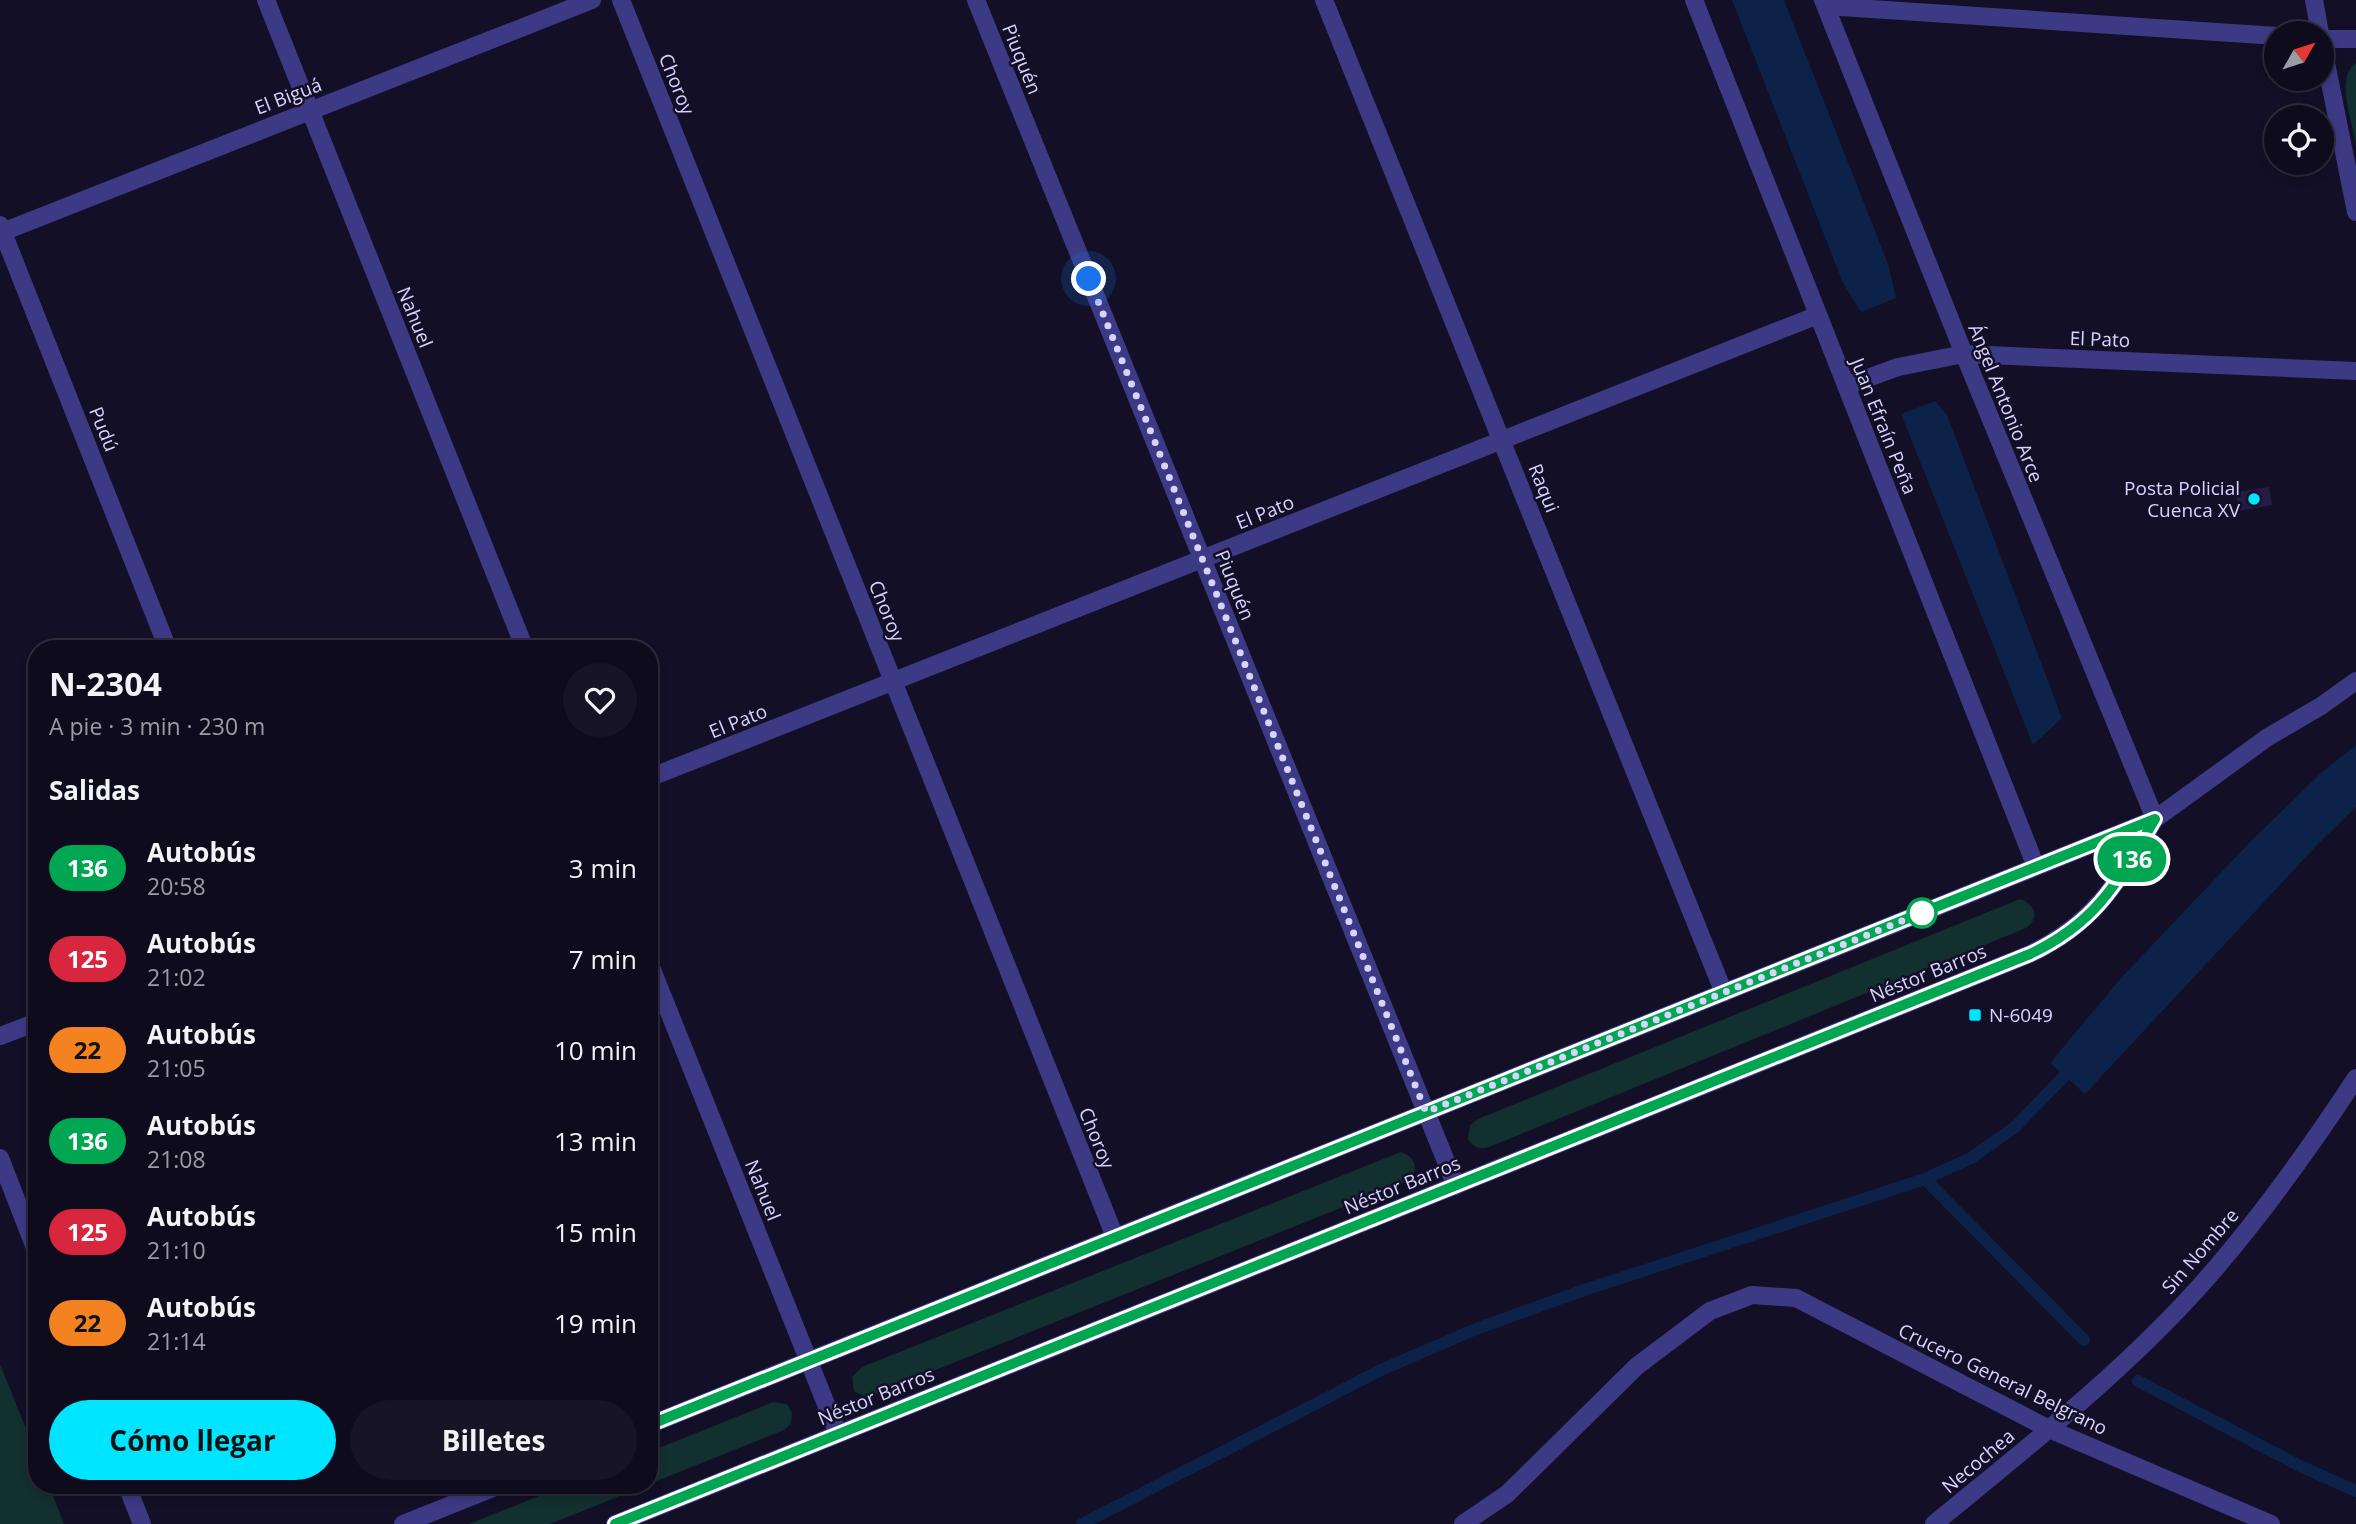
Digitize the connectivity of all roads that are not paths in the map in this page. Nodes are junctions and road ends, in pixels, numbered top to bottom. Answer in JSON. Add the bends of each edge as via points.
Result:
{"nodes":[{"id":1,"x":266,"y":0,"type":"edge"},
{"id":2,"x":592,"y":0,"type":"edge"},
{"id":3,"x":621,"y":0,"type":"edge"},
{"id":4,"x":976,"y":0,"type":"edge"},
{"id":5,"x":1324,"y":0,"type":"edge"},
{"id":6,"x":1694,"y":0,"type":"edge"},
{"id":7,"x":2314,"y":0,"type":"edge"},
{"id":8,"x":1825,"y":3,"type":"edge"},
{"id":9,"x":2318,"y":21,"type":"edge"},
{"id":10,"x":2264,"y":35,"type":"edge"},
{"id":11,"x":2356,"y":39,"type":"edge"},
{"id":12,"x":2334,"y":40,"type":"edge"},
{"id":13,"x":2332,"y":91,"type":"edge"},
{"id":14,"x":310,"y":110,"type":"junction"},
{"id":15,"x":2356,"y":212,"type":"edge"},
{"id":16,"x":1,"y":230,"type":"edge"},
{"id":17,"x":1818,"y":315,"type":"junction"},
{"id":18,"x":1964,"y":354,"type":"junction"},
{"id":19,"x":2356,"y":371,"type":"edge"},
{"id":20,"x":1846,"y":386,"type":"junction"},
{"id":21,"x":1502,"y":440,"type":"junction"},
{"id":22,"x":1202,"y":559,"type":"junction"},
{"id":23,"x":164,"y":640,"type":"edge"},
{"id":24,"x":521,"y":640,"type":"edge"},
{"id":25,"x":2356,"y":681,"type":"edge"},
{"id":26,"x":892,"y":682,"type":"junction"},
{"id":27,"x":658,"y":774,"type":"edge"},
{"id":28,"x":2155,"y":819,"type":"junction"},
{"id":29,"x":2036,"y":867,"type":"junction"},
{"id":30,"x":658,"y":985,"type":"edge"},
{"id":31,"x":1724,"y":993,"type":"junction"},
{"id":32,"x":28,"y":1025,"type":"edge"},
{"id":33,"x":0,"y":1036,"type":"edge"},
{"id":34,"x":2356,"y":1078,"type":"edge"},
{"id":35,"x":1426,"y":1112,"type":"junction"},
{"id":36,"x":0,"y":1158,"type":"edge"},
{"id":37,"x":1456,"y":1186,"type":"junction"},
{"id":38,"x":28,"y":1230,"type":"edge"},
{"id":39,"x":1115,"y":1237,"type":"junction"},
{"id":40,"x":808,"y":1361,"type":"junction"},
{"id":41,"x":658,"y":1421,"type":"edge"},
{"id":42,"x":2049,"y":1429,"type":"junction"},
{"id":43,"x":838,"y":1434,"type":"junction"},
{"id":44,"x":130,"y":1494,"type":"edge"},
{"id":45,"x":478,"y":1494,"type":"edge"},
{"id":46,"x":142,"y":1524,"type":"edge"},
{"id":47,"x":404,"y":1524,"type":"edge"},
{"id":48,"x":615,"y":1524,"type":"edge"},
{"id":49,"x":1463,"y":1524,"type":"edge"},
{"id":50,"x":1934,"y":1524,"type":"edge"},
{"id":51,"x":2271,"y":1524,"type":"edge"}],
"edges":[{"from":1,"to":14,"type":"street","name":"Nahuel"},
{"from":2,"to":14,"type":"street","name":"El Biguá"},
{"from":3,"to":26,"type":"street","name":"Choroy"},
{"from":4,"to":22,"type":"street","name":"Piuquén"},
{"from":5,"to":21,"type":"street","name":"Raqui"},
{"from":6,"to":17,"type":"street","name":"Juan Efraín Peña"},
{"from":7,"to":9,"type":"street"},
{"from":8,"to":10,"type":"street"},
{"from":8,"to":18,"type":"street","name":"Ángel Antonio Arce"},
{"from":11,"to":12,"type":"street"},
{"from":13,"to":15,"type":"street"},
{"from":14,"to":16,"type":"street","name":"El Biguá"},
{"from":14,"to":24,"type":"street","name":"Nahuel"},
{"from":16,"to":23,"type":"street","name":"Pudú"},
{"from":17,"to":20,"type":"street","name":"Juan Efraín Peña"},
{"from":17,"to":21,"type":"street","name":"El Pato"},
{"from":18,"to":19,"type":"street","name":"El Pato"},
{"from":18,"to":20,"type":"street","name":"El Pato","via":[[1898,368]]},
{"from":18,"to":28,"type":"street","name":"Ángel Antonio Arce"},
{"from":20,"to":29,"type":"street","name":"Juan Efraín Peña"},
{"from":21,"to":22,"type":"street","name":"El Pato"},
{"from":21,"to":31,"type":"street","name":"Raqui"},
{"from":22,"to":26,"type":"street","name":"El Pato"},
{"from":22,"to":35,"type":"street","name":"Piuquén"},
{"from":25,"to":28,"type":"street","name":"Néstor Barros","via":[[2268,737]]},
{"from":26,"to":27,"type":"street","name":"El Pato"},
{"from":26,"to":39,"type":"street","name":"Choroy"},
{"from":28,"to":29,"type":"street","name":"Néstor Barros"},
{"from":28,"to":37,"type":"street","name":"Néstor Barros","via":[[2109,895],[2049,945]]},
{"from":29,"to":31,"type":"street","name":"Néstor Barros"},
{"from":30,"to":40,"type":"street","name":"Nahuel"},
{"from":31,"to":35,"type":"street","name":"Néstor Barros"},
{"from":32,"to":33,"type":"street"},
{"from":34,"to":42,"type":"street","name":"Sin Nombre","via":[[2309,1150],[2199,1287],[2139,1349]]},
{"from":35,"to":37,"type":"street","name":"Piuquén"},
{"from":35,"to":39,"type":"street","name":"Néstor Barros"},
{"from":36,"to":38,"type":"street"},
{"from":37,"to":43,"type":"street","name":"Néstor Barros"},
{"from":39,"to":40,"type":"street","name":"Néstor Barros"},
{"from":40,"to":41,"type":"street","name":"Néstor Barros"},
{"from":40,"to":43,"type":"street","name":"Nahuel"},
{"from":42,"to":49,"type":"street","name":"Crucero General Belgrano","via":[[1796,1298],[1752,1295],[1710,1311],[1637,1366],[1507,1494]]},
{"from":42,"to":50,"type":"street","name":"Necochea"},
{"from":42,"to":51,"type":"street","name":"Crucero General Belgrano"},
{"from":43,"to":48,"type":"street","name":"Néstor Barros"},
{"from":44,"to":46,"type":"street"},
{"from":45,"to":47,"type":"street"}]}
